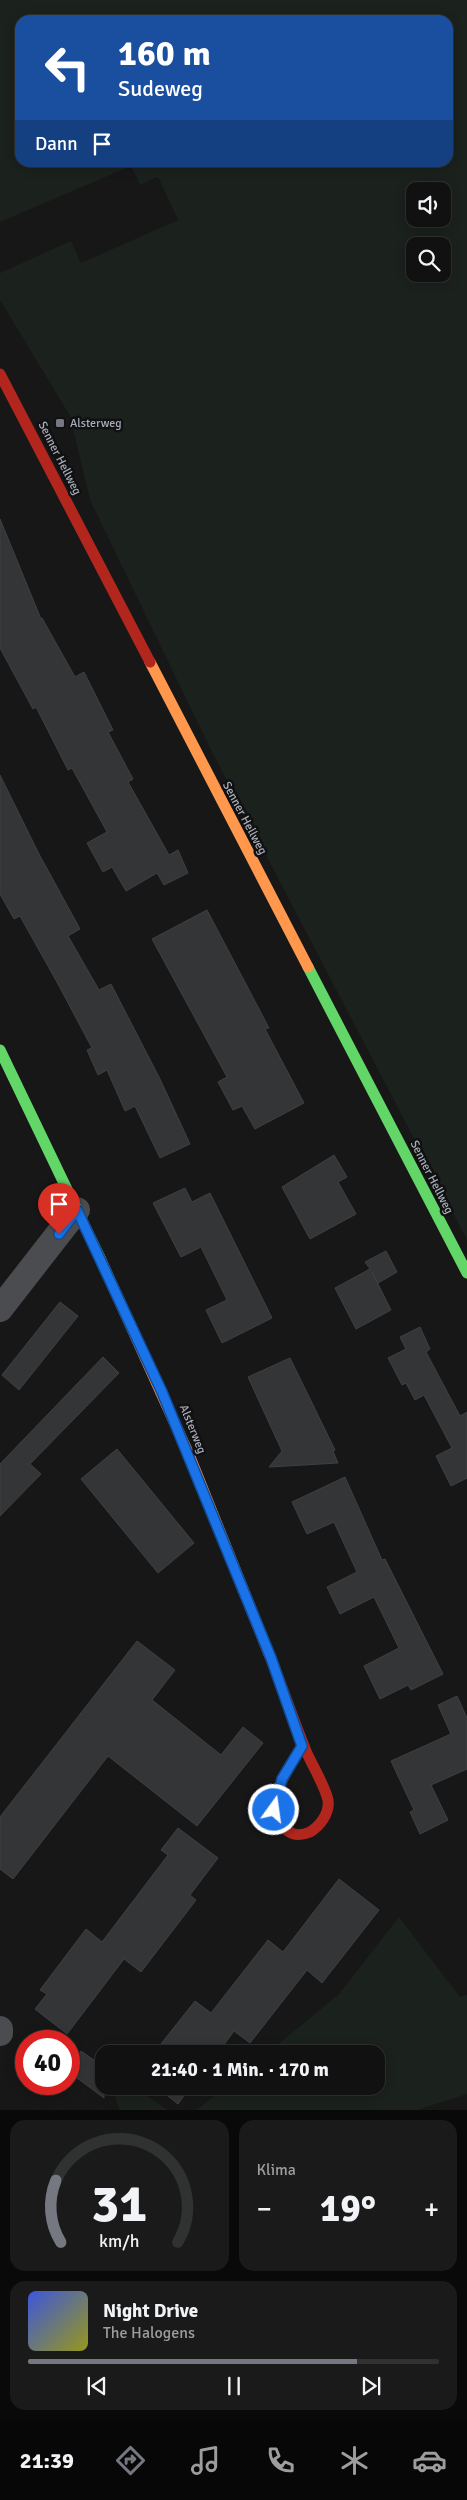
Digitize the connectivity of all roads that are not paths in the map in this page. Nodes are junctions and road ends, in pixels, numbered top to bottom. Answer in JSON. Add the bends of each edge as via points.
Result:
{"nodes":[{"id":1,"x":0,"y":374,"type":"edge"},
{"id":2,"x":0,"y":1050,"type":"edge"},
{"id":3,"x":77,"y":1210,"type":"junction"},
{"id":4,"x":467,"y":1274,"type":"edge"},
{"id":5,"x":0,"y":1309,"type":"edge"},
{"id":6,"x":302,"y":1746,"type":"junction"}],
"edges":[{"from":1,"to":4,"type":"street","name":"Senner Hellweg"},
{"from":2,"to":3,"type":"street","name":"Alsterweg"},
{"from":3,"to":5,"type":"street"},
{"from":3,"to":6,"type":"street","name":"Alsterweg","via":[[162,1392],[271,1658]]},
{"from":6,"to":6,"type":"street","name":"Alsterweg","via":[[282,1779],[274,1804],[282,1826],[291,1834],[298,1835],[306,1834],[320,1824],[328,1800]]}]}
